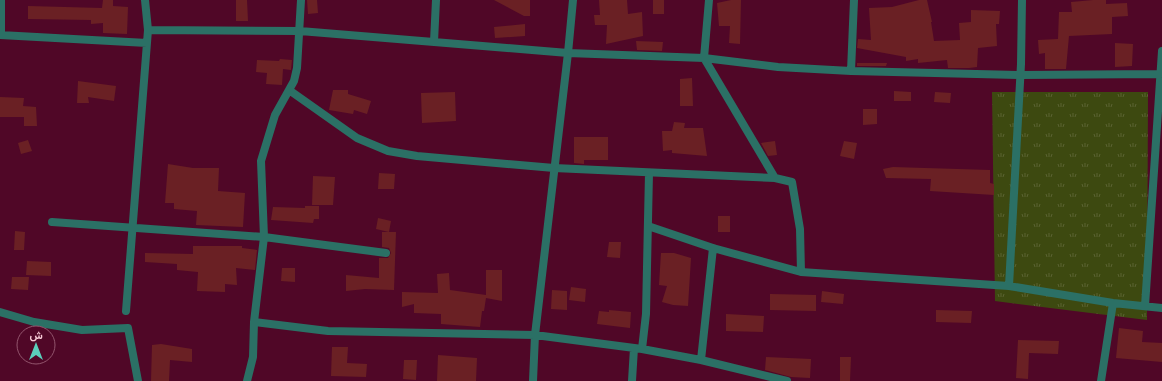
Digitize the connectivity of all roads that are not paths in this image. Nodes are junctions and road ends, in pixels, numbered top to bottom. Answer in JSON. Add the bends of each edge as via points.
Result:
{"nodes":[{"id":1,"x":1,"y":0,"type":"edge"},
{"id":2,"x":145,"y":0,"type":"edge"},
{"id":3,"x":301,"y":0,"type":"edge"},
{"id":4,"x":436,"y":0,"type":"edge"},
{"id":5,"x":573,"y":0,"type":"edge"},
{"id":6,"x":709,"y":0,"type":"edge"},
{"id":7,"x":854,"y":0,"type":"edge"},
{"id":8,"x":1022,"y":0,"type":"edge"},
{"id":9,"x":148,"y":30,"type":"junction"},
{"id":10,"x":300,"y":31,"type":"junction"},
{"id":11,"x":1,"y":35,"type":"edge"},
{"id":12,"x":434,"y":42,"type":"junction"},
{"id":13,"x":147,"y":43,"type":"junction"},
{"id":14,"x":1162,"y":51,"type":"edge"},
{"id":15,"x":568,"y":53,"type":"junction"},
{"id":16,"x":704,"y":58,"type":"junction"},
{"id":17,"x":851,"y":71,"type":"junction"},
{"id":18,"x":1159,"y":74,"type":"junction"},
{"id":19,"x":1020,"y":75,"type":"junction"},
{"id":20,"x":289,"y":90,"type":"junction"},
{"id":21,"x":554,"y":168,"type":"junction"},
{"id":22,"x":649,"y":174,"type":"junction"},
{"id":23,"x":775,"y":178,"type":"junction"},
{"id":24,"x":52,"y":222,"type":"dead end"},
{"id":25,"x":648,"y":226,"type":"junction"},
{"id":26,"x":132,"y":227,"type":"junction"},
{"id":27,"x":264,"y":237,"type":"junction"},
{"id":28,"x":712,"y":248,"type":"junction"},
{"id":29,"x":386,"y":253,"type":"dead end"},
{"id":30,"x":801,"y":272,"type":"junction"},
{"id":31,"x":1009,"y":286,"type":"junction"},
{"id":32,"x":1113,"y":303,"type":"junction"},
{"id":33,"x":1144,"y":306,"type":"junction"},
{"id":34,"x":1162,"y":308,"type":"edge"},
{"id":35,"x":126,"y":310,"type":"dead end"},
{"id":36,"x":0,"y":312,"type":"edge"},
{"id":37,"x":254,"y":322,"type":"junction"},
{"id":38,"x":535,"y":335,"type":"junction"},
{"id":39,"x":638,"y":349,"type":"junction"},
{"id":40,"x":701,"y":360,"type":"junction"},
{"id":41,"x":138,"y":381,"type":"edge"},
{"id":42,"x":247,"y":381,"type":"edge"},
{"id":43,"x":533,"y":381,"type":"edge"},
{"id":44,"x":632,"y":381,"type":"edge"},
{"id":45,"x":786,"y":381,"type":"edge"},
{"id":46,"x":1101,"y":381,"type":"edge"}],
"edges":[{"from":1,"to":11,"type":"street"},
{"from":2,"to":9,"type":"street"},
{"from":3,"to":10,"type":"street"},
{"from":4,"to":12,"type":"street"},
{"from":5,"to":15,"type":"street"},
{"from":6,"to":16,"type":"street"},
{"from":7,"to":17,"type":"street"},
{"from":8,"to":19,"type":"street"},
{"from":9,"to":10,"type":"street"},
{"from":9,"to":13,"type":"street"},
{"from":10,"to":12,"type":"street"},
{"from":10,"to":20,"type":"street","via":[[297,68]]},
{"from":11,"to":13,"type":"street"},
{"from":12,"to":15,"type":"street"},
{"from":13,"to":26,"type":"street"},
{"from":14,"to":18,"type":"street"},
{"from":15,"to":16,"type":"street"},
{"from":15,"to":21,"type":"street"},
{"from":16,"to":17,"type":"street","via":[[778,67]]},
{"from":16,"to":23,"type":"street"},
{"from":17,"to":19,"type":"street"},
{"from":18,"to":19,"type":"street"},
{"from":18,"to":33,"type":"street"},
{"from":19,"to":31,"type":"street"},
{"from":20,"to":21,"type":"street","via":[[357,138],[388,151],[417,156]]},
{"from":20,"to":27,"type":"street","via":[[275,115],[261,161]]},
{"from":21,"to":22,"type":"street"},
{"from":21,"to":38,"type":"street"},
{"from":22,"to":23,"type":"street","via":[[673,172]]},
{"from":22,"to":25,"type":"street"},
{"from":23,"to":30,"type":"street","via":[[792,182],[800,229]]},
{"from":24,"to":26,"type":"street"},
{"from":25,"to":28,"type":"street"},
{"from":25,"to":39,"type":"street","via":[[646,314]]},
{"from":26,"to":27,"type":"street"},
{"from":26,"to":35,"type":"street"},
{"from":27,"to":29,"type":"street"},
{"from":27,"to":37,"type":"street"},
{"from":28,"to":30,"type":"street"},
{"from":28,"to":40,"type":"street"},
{"from":30,"to":31,"type":"street"},
{"from":31,"to":32,"type":"street"},
{"from":32,"to":33,"type":"street"},
{"from":32,"to":46,"type":"street"},
{"from":33,"to":34,"type":"street"},
{"from":36,"to":41,"type":"street","via":[[34,322],[82,330],[128,328]]},
{"from":37,"to":38,"type":"street","via":[[328,330]]},
{"from":37,"to":42,"type":"street","via":[[253,357]]},
{"from":38,"to":39,"type":"street"},
{"from":38,"to":43,"type":"street"},
{"from":39,"to":40,"type":"street"},
{"from":39,"to":44,"type":"street"},
{"from":40,"to":45,"type":"street"}]}
